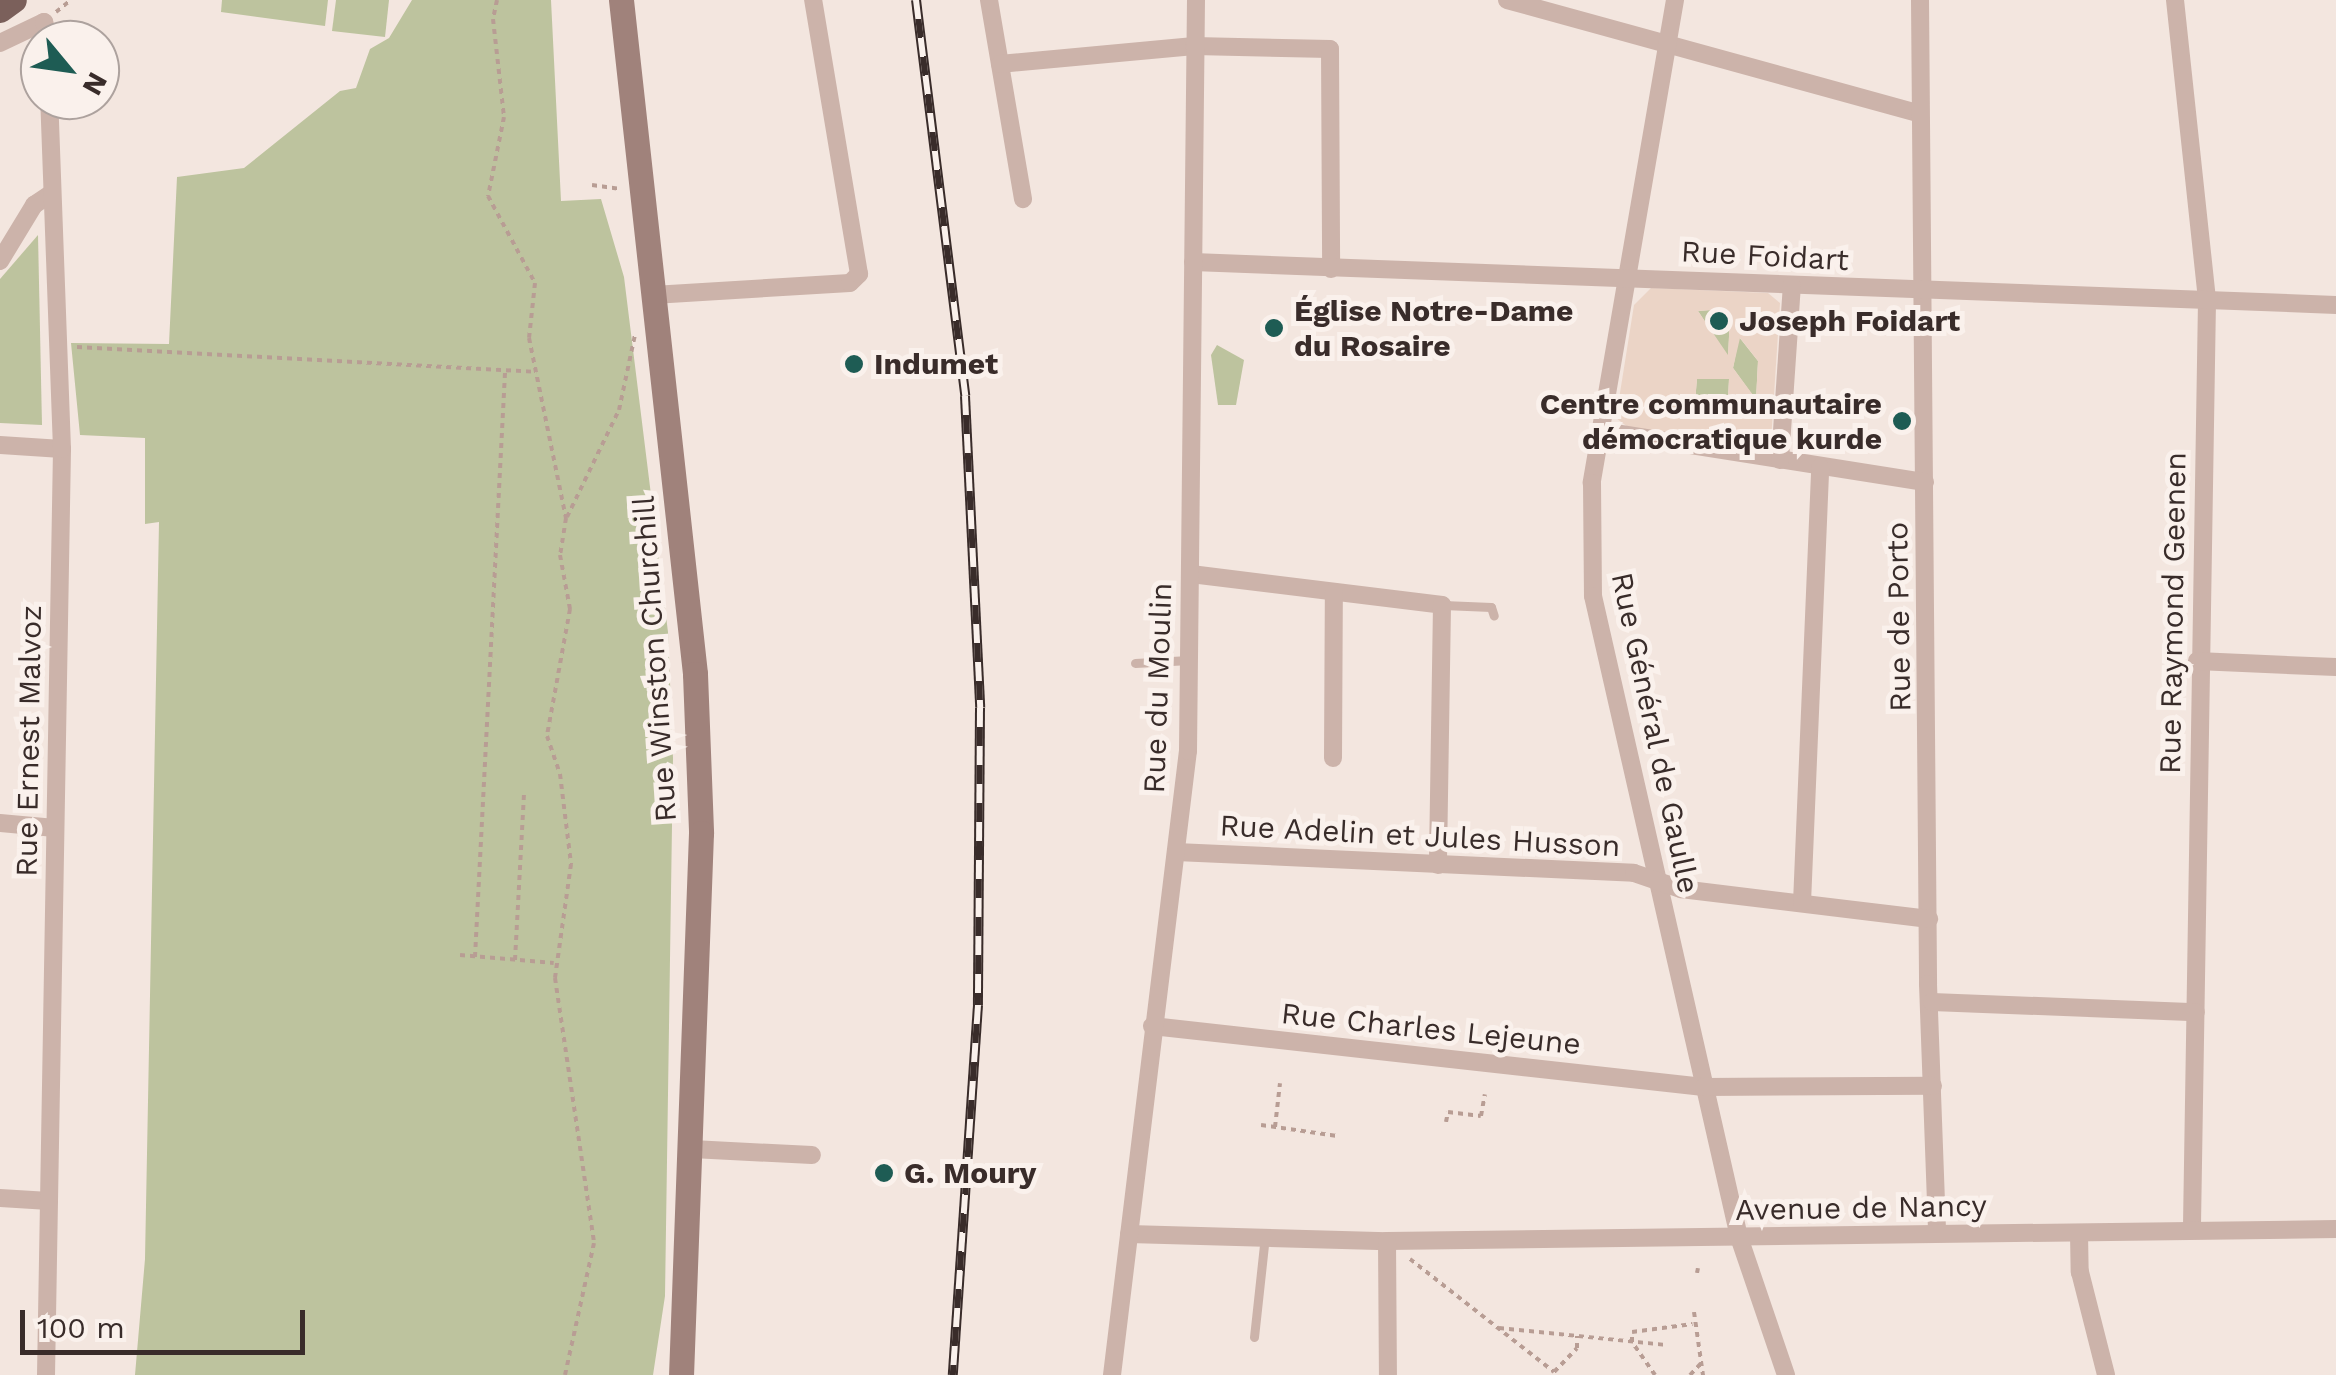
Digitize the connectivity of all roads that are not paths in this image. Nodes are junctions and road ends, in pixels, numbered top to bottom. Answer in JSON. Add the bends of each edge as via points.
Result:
{"nodes":[{"id":1,"x":14,"y":0,"type":"edge"},
{"id":2,"x":621,"y":0,"type":"edge"},
{"id":3,"x":813,"y":0,"type":"edge"},
{"id":4,"x":989,"y":0,"type":"edge"},
{"id":5,"x":1196,"y":0,"type":"edge"},
{"id":6,"x":1507,"y":0,"type":"edge"},
{"id":7,"x":1676,"y":0,"type":"edge"},
{"id":8,"x":1920,"y":0,"type":"edge"},
{"id":9,"x":2175,"y":0,"type":"edge"},
{"id":10,"x":0,"y":10,"type":"edge"},
{"id":11,"x":1194,"y":46,"type":"junction"},
{"id":12,"x":1668,"y":46,"type":"junction"},
{"id":13,"x":1000,"y":64,"type":"junction"},
{"id":14,"x":1920,"y":114,"type":"junction"},
{"id":15,"x":49,"y":120,"type":"edge"},
{"id":16,"x":49,"y":195,"type":"junction"},
{"id":17,"x":1023,"y":200,"type":"dead end"},
{"id":18,"x":0,"y":261,"type":"edge"},
{"id":19,"x":1192,"y":262,"type":"junction"},
{"id":20,"x":1331,"y":269,"type":"junction"},
{"id":21,"x":1632,"y":276,"type":"junction"},
{"id":22,"x":1792,"y":285,"type":"junction"},
{"id":23,"x":1926,"y":291,"type":"junction"},
{"id":24,"x":653,"y":295,"type":"junction"},
{"id":25,"x":2207,"y":301,"type":"junction"},
{"id":26,"x":2336,"y":305,"type":"edge"},
{"id":27,"x":1602,"y":431,"type":"junction"},
{"id":28,"x":0,"y":445,"type":"edge"},
{"id":29,"x":62,"y":449,"type":"junction"},
{"id":30,"x":1780,"y":460,"type":"junction"},
{"id":31,"x":1820,"y":467,"type":"junction"},
{"id":32,"x":1925,"y":482,"type":"junction"},
{"id":33,"x":1191,"y":574,"type":"junction"},
{"id":34,"x":1334,"y":592,"type":"junction"},
{"id":35,"x":1442,"y":605,"type":"junction"},
{"id":36,"x":1494,"y":616,"type":"dead end"},
{"id":37,"x":1189,"y":660,"type":"junction"},
{"id":38,"x":2197,"y":661,"type":"junction"},
{"id":39,"x":1135,"y":663,"type":"dead end"},
{"id":40,"x":2336,"y":667,"type":"edge"},
{"id":41,"x":1333,"y":758,"type":"dead end"},
{"id":42,"x":0,"y":823,"type":"edge"},
{"id":43,"x":55,"y":828,"type":"junction"},
{"id":44,"x":1176,"y":852,"type":"junction"},
{"id":45,"x":1438,"y":865,"type":"junction"},
{"id":46,"x":1659,"y":885,"type":"junction"},
{"id":47,"x":1802,"y":903,"type":"junction"},
{"id":48,"x":1930,"y":918,"type":"junction"},
{"id":49,"x":1932,"y":1002,"type":"junction"},
{"id":50,"x":2196,"y":1012,"type":"junction"},
{"id":51,"x":1152,"y":1026,"type":"junction"},
{"id":52,"x":1933,"y":1086,"type":"junction"},
{"id":53,"x":1704,"y":1087,"type":"junction"},
{"id":54,"x":692,"y":1149,"type":"junction"},
{"id":55,"x":812,"y":1155,"type":"dead end"},
{"id":56,"x":0,"y":1198,"type":"edge"},
{"id":57,"x":50,"y":1201,"type":"junction"},
{"id":58,"x":2336,"y":1229,"type":"edge"},
{"id":59,"x":2192,"y":1230,"type":"junction"},
{"id":60,"x":1938,"y":1232,"type":"junction"},
{"id":61,"x":2079,"y":1233,"type":"junction"},
{"id":62,"x":1129,"y":1234,"type":"junction"},
{"id":63,"x":1266,"y":1235,"type":"junction"},
{"id":64,"x":1739,"y":1237,"type":"junction"},
{"id":65,"x":1386,"y":1241,"type":"junction"},
{"id":66,"x":1254,"y":1337,"type":"dead end"},
{"id":67,"x":46,"y":1375,"type":"edge"},
{"id":68,"x":681,"y":1375,"type":"edge"},
{"id":69,"x":1112,"y":1375,"type":"edge"},
{"id":70,"x":1388,"y":1375,"type":"edge"},
{"id":71,"x":1786,"y":1375,"type":"edge"},
{"id":72,"x":2106,"y":1375,"type":"edge"}],
"edges":[{"from":1,"to":10,"type":"main road"},
{"from":2,"to":24,"type":"main road","name":"Rue Winston Churchill"},
{"from":3,"to":24,"type":"street","via":[[860,274],[850,283]]},
{"from":4,"to":13,"type":"street"},
{"from":5,"to":11,"type":"street","name":"Rue du Moulin"},
{"from":6,"to":12,"type":"street"},
{"from":7,"to":12,"type":"street","name":"Rue Général de Gaulle"},
{"from":8,"to":14,"type":"street","name":"Rue de Porto"},
{"from":9,"to":25,"type":"street","name":"Rue Raymond Geenen"},
{"from":11,"to":13,"type":"street"},
{"from":11,"to":19,"type":"street","name":"Rue du Moulin"},
{"from":11,"to":20,"type":"street","via":[[1330,49]]},
{"from":12,"to":14,"type":"street"},
{"from":12,"to":21,"type":"street","name":"Rue Général de Gaulle"},
{"from":13,"to":17,"type":"street"},
{"from":14,"to":23,"type":"street","name":"Rue de Porto"},
{"from":15,"to":16,"type":"street","name":"Rue Ernest Malvoz"},
{"from":16,"to":18,"type":"street","via":[[34,205]]},
{"from":16,"to":29,"type":"street","name":"Rue Ernest Malvoz"},
{"from":19,"to":20,"type":"street","name":"Rue Foidart"},
{"from":19,"to":33,"type":"street","name":"Rue du Moulin"},
{"from":20,"to":21,"type":"street","name":"Rue Foidart"},
{"from":21,"to":22,"type":"street","name":"Rue Foidart"},
{"from":21,"to":27,"type":"street","name":"Rue Général de Gaulle"},
{"from":22,"to":23,"type":"street","name":"Rue Foidart"},
{"from":22,"to":30,"type":"street"},
{"from":23,"to":25,"type":"street","name":"Rue Foidart"},
{"from":23,"to":32,"type":"street","name":"Rue de Porto"},
{"from":24,"to":54,"type":"main road","name":"Rue Winston Churchill","via":[[695,674],[701,833]]},
{"from":25,"to":26,"type":"street","name":"Rue Foidart"},
{"from":25,"to":38,"type":"street","name":"Rue Raymond Geenen"},
{"from":27,"to":30,"type":"street"},
{"from":27,"to":46,"type":"street","name":"Rue Général de Gaulle","via":[[1591,500],[1593,596]]},
{"from":28,"to":29,"type":"street"},
{"from":29,"to":43,"type":"street","name":"Rue Ernest Malvoz"},
{"from":30,"to":31,"type":"street"},
{"from":31,"to":32,"type":"street"},
{"from":31,"to":47,"type":"street"},
{"from":32,"to":48,"type":"street","name":"Rue de Porto"},
{"from":33,"to":34,"type":"street"},
{"from":33,"to":37,"type":"street","name":"Rue du Moulin"},
{"from":34,"to":35,"type":"street"},
{"from":34,"to":41,"type":"street"},
{"from":35,"to":36,"type":"lane","via":[[1491,607]]},
{"from":35,"to":45,"type":"street"},
{"from":37,"to":39,"type":"lane"},
{"from":37,"to":44,"type":"street","name":"Rue du Moulin"},
{"from":38,"to":40,"type":"street"},
{"from":38,"to":50,"type":"street","name":"Rue Raymond Geenen"},
{"from":42,"to":43,"type":"street"},
{"from":43,"to":57,"type":"street","name":"Rue Ernest Malvoz"},
{"from":44,"to":45,"type":"street","name":"Rue Adelin et Jules Husson"},
{"from":44,"to":51,"type":"street","name":"Rue du Moulin"},
{"from":45,"to":46,"type":"street","name":"Rue Adelin et Jules Husson","via":[[1634,874]]},
{"from":46,"to":47,"type":"street","name":"Rue Adelin et Jules Husson"},
{"from":46,"to":53,"type":"street","name":"Rue Général de Gaulle"},
{"from":47,"to":48,"type":"street","name":"Rue Adelin et Jules Husson"},
{"from":48,"to":49,"type":"street","name":"Rue de Porto"},
{"from":49,"to":50,"type":"street"},
{"from":49,"to":52,"type":"street","name":"Rue de Porto"},
{"from":50,"to":59,"type":"street","name":"Rue Raymond Geenen"},
{"from":51,"to":53,"type":"street","name":"Rue Charles Lejeune"},
{"from":51,"to":62,"type":"street","name":"Rue du Moulin"},
{"from":52,"to":53,"type":"street","name":"Rue Charles Lejeune"},
{"from":52,"to":60,"type":"street","name":"Rue de Porto"},
{"from":53,"to":64,"type":"street","name":"Rue Général de Gaulle"},
{"from":54,"to":55,"type":"street"},
{"from":54,"to":68,"type":"main road","name":"Rue Winston Churchill"},
{"from":56,"to":57,"type":"street"},
{"from":57,"to":67,"type":"street","name":"Rue Ernest Malvoz"},
{"from":58,"to":59,"type":"street","name":"Avenue de Nancy"},
{"from":59,"to":61,"type":"street","name":"Avenue de Nancy"},
{"from":60,"to":61,"type":"street","name":"Avenue de Nancy"},
{"from":60,"to":64,"type":"street","name":"Avenue de Nancy"},
{"from":61,"to":72,"type":"street","via":[[2080,1272]]},
{"from":62,"to":63,"type":"street","name":"Avenue de Nancy"},
{"from":62,"to":69,"type":"street","name":"Rue du Moulin"},
{"from":63,"to":65,"type":"street","name":"Avenue de Nancy"},
{"from":63,"to":66,"type":"lane"},
{"from":64,"to":65,"type":"street","name":"Avenue de Nancy"},
{"from":64,"to":71,"type":"street","name":"Rue Général de Gaulle"},
{"from":65,"to":70,"type":"street"}]}
